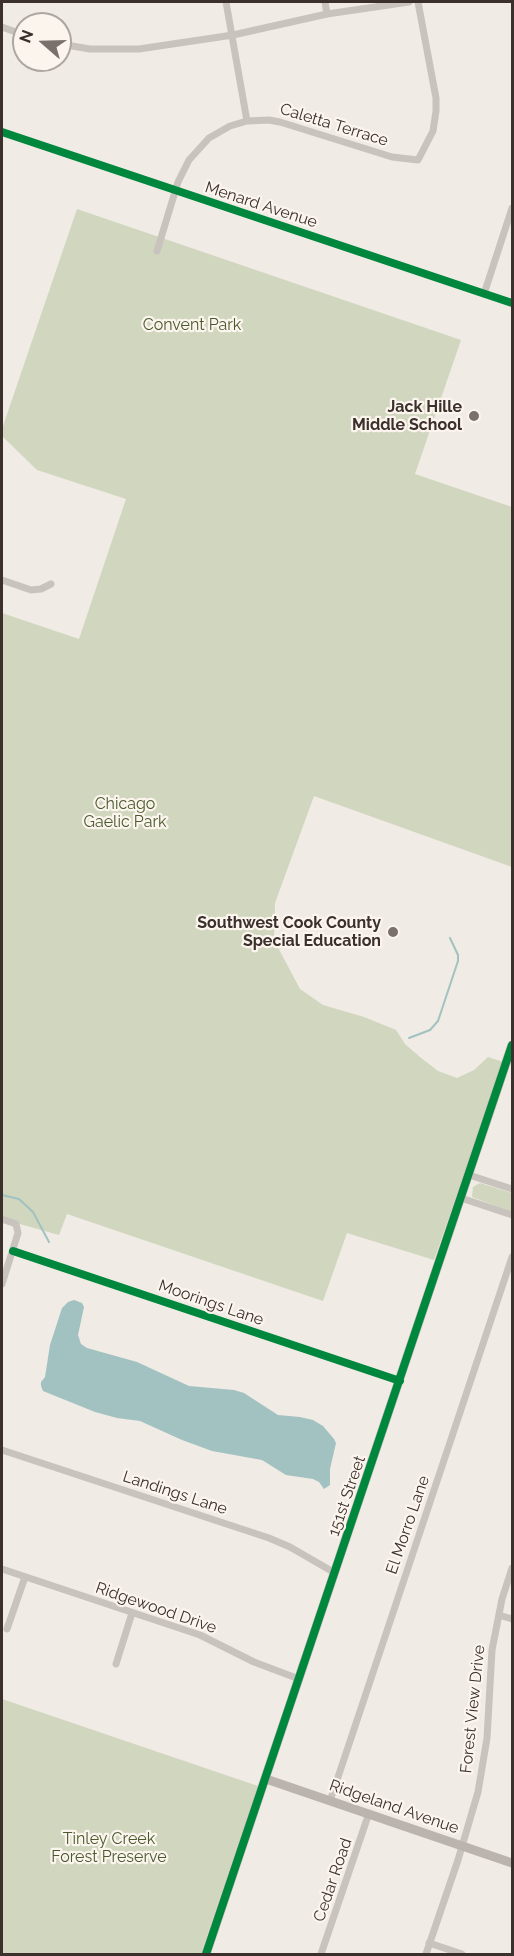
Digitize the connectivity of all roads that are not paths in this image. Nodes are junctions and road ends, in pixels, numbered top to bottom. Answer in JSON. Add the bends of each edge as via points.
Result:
{"nodes":[{"id":1,"x":226,"y":2,"type":"edge"},
{"id":2,"x":325,"y":2,"type":"edge"},
{"id":3,"x":409,"y":2,"type":"edge"},
{"id":4,"x":418,"y":2,"type":"edge"},
{"id":5,"x":327,"y":14,"type":"junction"},
{"id":6,"x":232,"y":35,"type":"junction"},
{"id":7,"x":72,"y":47,"type":"edge"},
{"id":8,"x":247,"y":121,"type":"junction"},
{"id":9,"x":2,"y":132,"type":"edge"},
{"id":10,"x":175,"y":191,"type":"junction"},
{"id":11,"x":513,"y":208,"type":"edge"},
{"id":12,"x":157,"y":251,"type":"dead end"},
{"id":13,"x":484,"y":294,"type":"junction"},
{"id":14,"x":513,"y":303,"type":"edge"},
{"id":15,"x":2,"y":580,"type":"edge"},
{"id":16,"x":51,"y":584,"type":"dead end"},
{"id":17,"x":513,"y":1045,"type":"edge"},
{"id":18,"x":469,"y":1175,"type":"junction"},
{"id":19,"x":513,"y":1189,"type":"edge"},
{"id":20,"x":461,"y":1198,"type":"junction"},
{"id":21,"x":513,"y":1215,"type":"edge"},
{"id":22,"x":2,"y":1219,"type":"edge"},
{"id":23,"x":13,"y":1251,"type":"junction"},
{"id":24,"x":513,"y":1257,"type":"edge"},
{"id":25,"x":2,"y":1284,"type":"edge"},
{"id":26,"x":400,"y":1381,"type":"junction"},
{"id":27,"x":2,"y":1450,"type":"edge"},
{"id":28,"x":513,"y":1568,"type":"edge"},
{"id":29,"x":2,"y":1569,"type":"edge"},
{"id":30,"x":335,"y":1573,"type":"junction"},
{"id":31,"x":25,"y":1577,"type":"junction"},
{"id":32,"x":132,"y":1613,"type":"junction"},
{"id":33,"x":499,"y":1615,"type":"junction"},
{"id":34,"x":513,"y":1619,"type":"edge"},
{"id":35,"x":8,"y":1629,"type":"dead end"},
{"id":36,"x":117,"y":1664,"type":"dead end"},
{"id":37,"x":299,"y":1679,"type":"junction"},
{"id":38,"x":266,"y":1779,"type":"junction"},
{"id":39,"x":330,"y":1801,"type":"junction"},
{"id":40,"x":369,"y":1814,"type":"junction"},
{"id":41,"x":462,"y":1846,"type":"junction"},
{"id":42,"x":513,"y":1863,"type":"edge"},
{"id":43,"x":429,"y":1943,"type":"junction"},
{"id":44,"x":206,"y":1954,"type":"edge"},
{"id":45,"x":321,"y":1954,"type":"edge"},
{"id":46,"x":426,"y":1954,"type":"edge"},
{"id":47,"x":462,"y":1954,"type":"edge"}],
"edges":[{"from":1,"to":6,"type":"street"},
{"from":2,"to":5,"type":"street"},
{"from":3,"to":5,"type":"street"},
{"from":4,"to":8,"type":"street","name":"Caletta Terrace","via":[[436,111],[433,131],[418,160],[392,157],[280,122]]},
{"from":5,"to":6,"type":"street"},
{"from":6,"to":7,"type":"street","via":[[139,50]]},
{"from":6,"to":8,"type":"street"},
{"from":8,"to":10,"type":"street","name":"Caletta Terrace","via":[[218,132],[197,149]]},
{"from":9,"to":10,"type":"street","name":"Menard Avenue"},
{"from":10,"to":12,"type":"street","name":"Caletta Terrace"},
{"from":10,"to":13,"type":"street","name":"Menard Avenue"},
{"from":11,"to":13,"type":"street"},
{"from":13,"to":14,"type":"street","name":"Menard Avenue"},
{"from":15,"to":16,"type":"street","via":[[31,590]]},
{"from":17,"to":18,"type":"street","name":"151st Street"},
{"from":18,"to":19,"type":"street"},
{"from":18,"to":20,"type":"street","name":"151st Street"},
{"from":20,"to":21,"type":"street"},
{"from":20,"to":26,"type":"street","name":"151st Street"},
{"from":22,"to":23,"type":"street","via":[[16,1224]]},
{"from":23,"to":25,"type":"street"},
{"from":23,"to":26,"type":"street","name":"Moorings Lane"},
{"from":24,"to":39,"type":"street","name":"El Morro Lane"},
{"from":26,"to":30,"type":"street","name":"151st Street"},
{"from":27,"to":30,"type":"street","name":"Landings Lane","via":[[269,1538]]},
{"from":28,"to":33,"type":"street","name":"Forest View Drive"},
{"from":29,"to":31,"type":"street","name":"Ridgewood Drive"},
{"from":30,"to":37,"type":"street","name":"151st Street"},
{"from":31,"to":32,"type":"street","name":"Ridgewood Drive"},
{"from":31,"to":35,"type":"street"},
{"from":32,"to":36,"type":"street"},
{"from":32,"to":37,"type":"street","name":"Ridgewood Drive","via":[[200,1635]]},
{"from":33,"to":34,"type":"street"},
{"from":33,"to":41,"type":"street","name":"Forest View Drive","via":[[492,1650],[483,1770]]},
{"from":37,"to":38,"type":"street","name":"151st Street"},
{"from":38,"to":39,"type":"street","name":"Ridgeland Avenue"},
{"from":38,"to":44,"type":"street","name":"151st Street"},
{"from":39,"to":40,"type":"street","name":"Ridgeland Avenue"},
{"from":40,"to":41,"type":"street","name":"Ridgeland Avenue"},
{"from":40,"to":45,"type":"street","name":"Cedar Road"},
{"from":41,"to":42,"type":"street","name":"Ridgeland Avenue"},
{"from":41,"to":43,"type":"street","name":"Forest View Drive"},
{"from":43,"to":46,"type":"street","name":"Forest View Drive"},
{"from":43,"to":47,"type":"street"}]}
